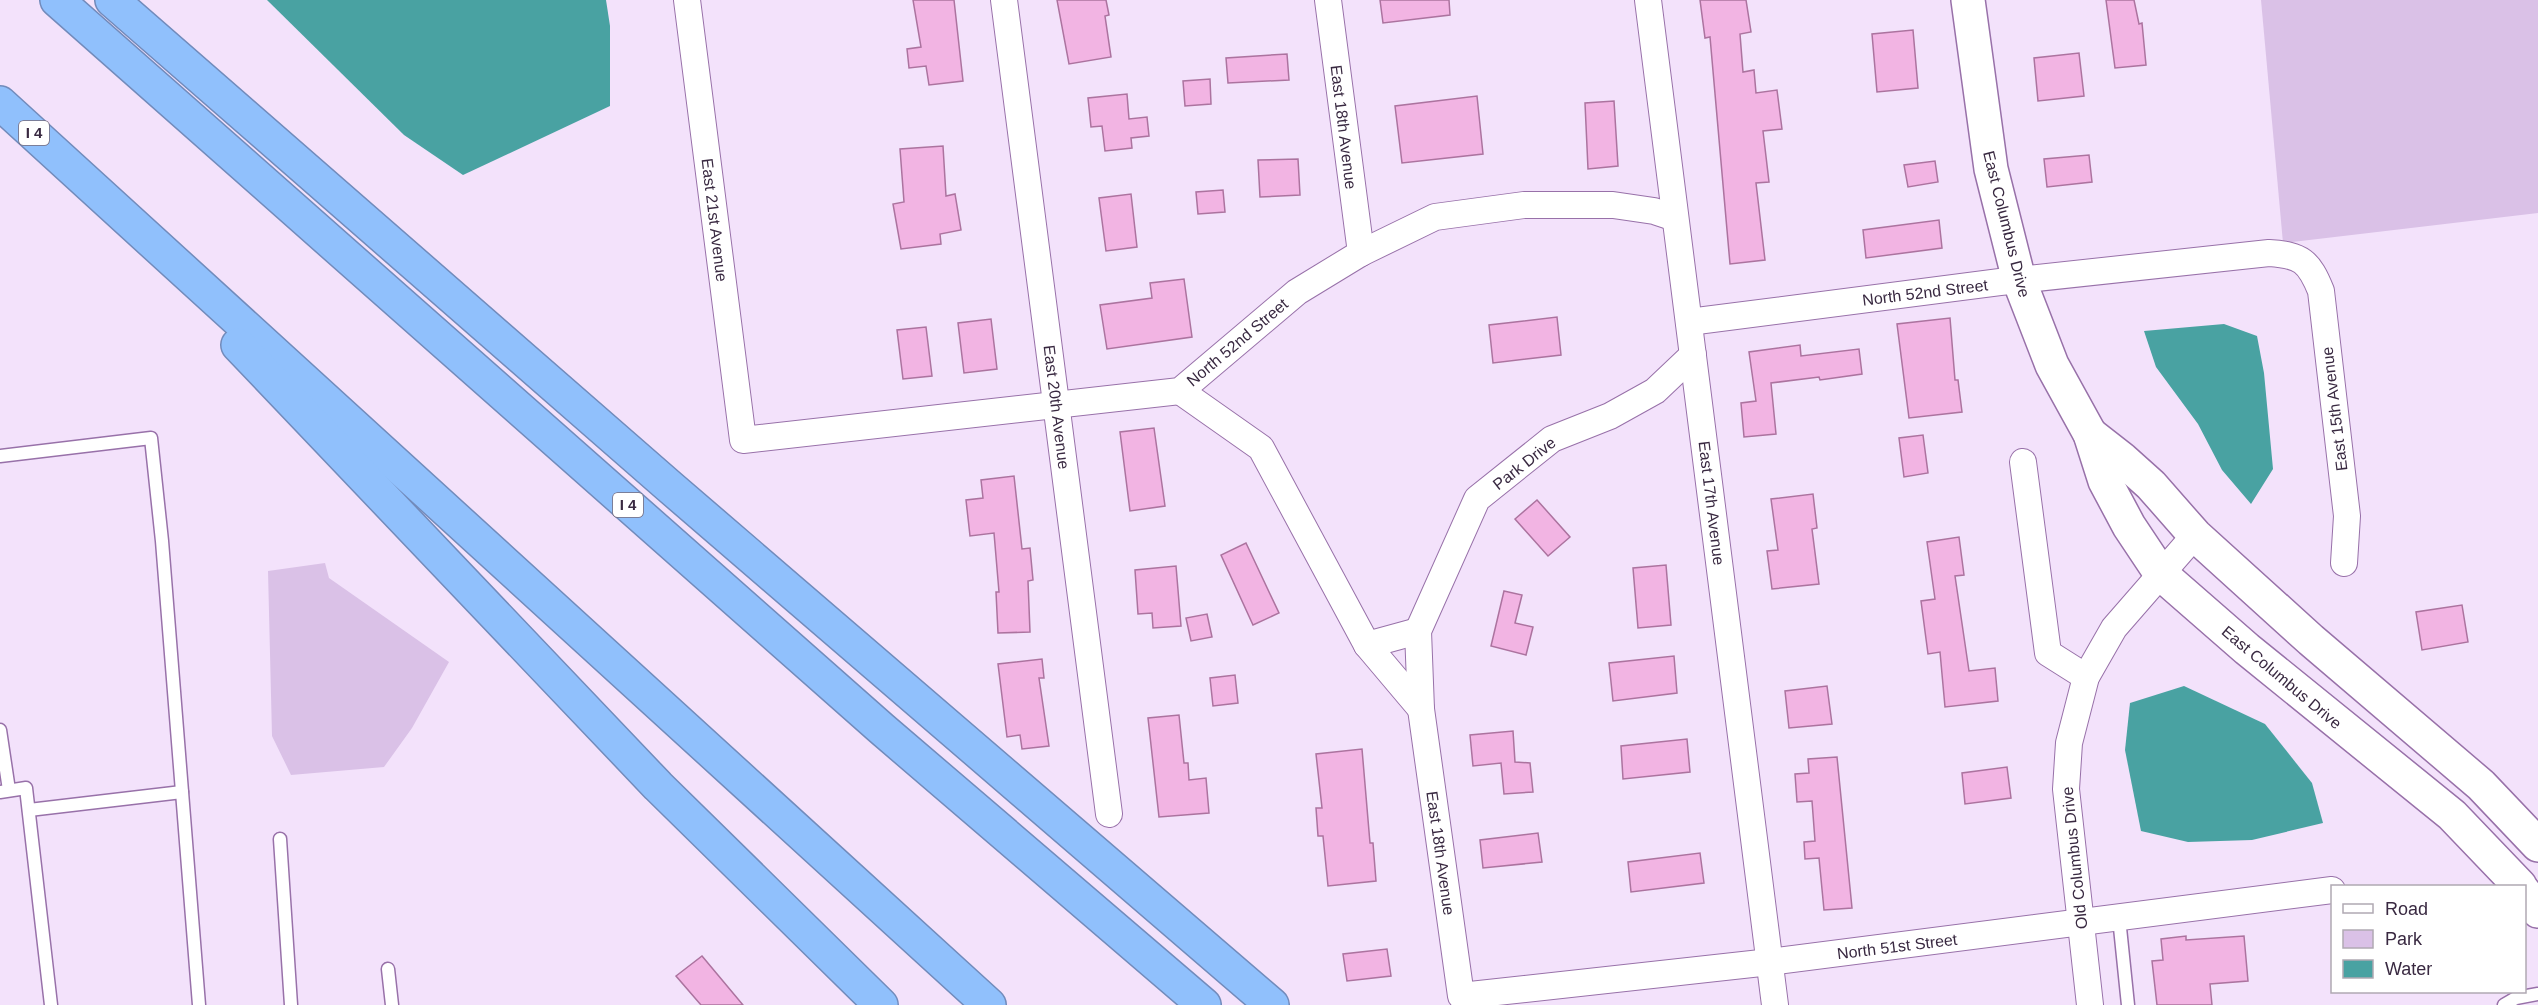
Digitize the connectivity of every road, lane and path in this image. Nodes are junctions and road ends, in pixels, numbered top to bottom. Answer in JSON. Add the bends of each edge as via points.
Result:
{"nodes":[{"id":1,"x":57,"y":0,"type":"edge"},
{"id":2,"x":112,"y":0,"type":"edge"},
{"id":3,"x":687,"y":0,"type":"edge"},
{"id":4,"x":1004,"y":0,"type":"edge"},
{"id":5,"x":1328,"y":0,"type":"edge"},
{"id":6,"x":1648,"y":0,"type":"edge"},
{"id":7,"x":1968,"y":0,"type":"edge"},
{"id":8,"x":0,"y":102,"type":"edge"},
{"id":9,"x":69,"y":164,"type":"junction"},
{"id":10,"x":1675,"y":218,"type":"junction"},
{"id":11,"x":1361,"y":253,"type":"junction"},
{"id":12,"x":2303,"y":261,"type":"joint"},
{"id":13,"x":2019,"y":280,"type":"junction"},
{"id":14,"x":1689,"y":322,"type":"junction"},
{"id":15,"x":1693,"y":355,"type":"junction"},
{"id":16,"x":1179,"y":391,"type":"junction"},
{"id":17,"x":1056,"y":403,"type":"junction"},
{"id":18,"x":2090,"y":434,"type":"junction"},
{"id":19,"x":743,"y":440,"type":"joint"},
{"id":20,"x":0,"y":456,"type":"edge"},
{"id":21,"x":2023,"y":462,"type":"dead end"},
{"id":22,"x":2195,"y":536,"type":"junction"},
{"id":23,"x":2344,"y":563,"type":"dead end"},
{"id":24,"x":2162,"y":574,"type":"junction"},
{"id":25,"x":1418,"y":631,"type":"junction"},
{"id":26,"x":1367,"y":645,"type":"junction"},
{"id":27,"x":2086,"y":676,"type":"junction"},
{"id":28,"x":1421,"y":709,"type":"junction"},
{"id":29,"x":0,"y":731,"type":"edge"},
{"id":30,"x":2,"y":762,"type":"edge"},
{"id":31,"x":4,"y":791,"type":"edge"},
{"id":32,"x":182,"y":792,"type":"junction"},
{"id":33,"x":29,"y":810,"type":"junction"},
{"id":34,"x":1109,"y":814,"type":"dead end"},
{"id":35,"x":280,"y":839,"type":"dead end"},
{"id":36,"x":2538,"y":845,"type":"edge"},
{"id":37,"x":2519,"y":885,"type":"edge"},
{"id":38,"x":2331,"y":890,"type":"edge"},
{"id":39,"x":2526,"y":895,"type":"edge"},
{"id":40,"x":2538,"y":911,"type":"edge"},
{"id":41,"x":2119,"y":918,"type":"junction"},
{"id":42,"x":2080,"y":923,"type":"junction"},
{"id":43,"x":1770,"y":962,"type":"junction"},
{"id":44,"x":388,"y":969,"type":"dead end"},
{"id":45,"x":2538,"y":994,"type":"edge"},
{"id":46,"x":1461,"y":996,"type":"joint"},
{"id":47,"x":2515,"y":1001,"type":"edge"},
{"id":48,"x":51,"y":1005,"type":"edge"},
{"id":49,"x":199,"y":1005,"type":"edge"},
{"id":50,"x":291,"y":1005,"type":"edge"},
{"id":51,"x":392,"y":1005,"type":"edge"},
{"id":52,"x":881,"y":1005,"type":"edge"},
{"id":53,"x":989,"y":1005,"type":"edge"},
{"id":54,"x":1204,"y":1005,"type":"edge"},
{"id":55,"x":1272,"y":1005,"type":"edge"},
{"id":56,"x":1775,"y":1005,"type":"edge"},
{"id":57,"x":2091,"y":1005,"type":"edge"},
{"id":58,"x":2128,"y":1005,"type":"edge"},
{"id":59,"x":2504,"y":1005,"type":"edge"}],
"edges":[{"from":1,"to":54,"type":"highway","number":"I 4","via":[[873,721]]},
{"from":2,"to":55,"type":"highway","via":[[733,542]]},
{"from":3,"to":19,"type":"street","name":"East 21st Avenue"},
{"from":4,"to":17,"type":"street","name":"East 20th Avenue"},
{"from":5,"to":11,"type":"street","name":"East 18th Avenue"},
{"from":6,"to":10,"type":"street","name":"East 17th Avenue"},
{"from":7,"to":13,"type":"main road","name":"East Columbus Drive","via":[[1991,169]]},
{"from":8,"to":9,"type":"highway","number":"I 4"},
{"from":9,"to":52,"type":"highway","via":[[658,786]]},
{"from":9,"to":53,"type":"highway","number":"I 4"},
{"from":10,"to":11,"type":"street","name":"North 52nd Street","via":[[1614,205],[1524,205],[1435,217]]},
{"from":10,"to":14,"type":"street","name":"East 17th Avenue"},
{"from":11,"to":16,"type":"street","name":"North 52nd Street","via":[[1297,292]]},
{"from":12,"to":13,"type":"street","name":"North 52nd Street","via":[[2291,254],[2269,254]]},
{"from":12,"to":23,"type":"street","name":"East 15th Avenue","via":[[2320,291],[2347,516]]},
{"from":13,"to":14,"type":"street","name":"North 52nd Street"},
{"from":13,"to":18,"type":"main road","name":"East Columbus Drive","via":[[2052,364]]},
{"from":14,"to":15,"type":"street","name":"East 17th Avenue"},
{"from":15,"to":25,"type":"street","name":"Park Drive","via":[[1655,391],[1610,416],[1552,439],[1478,499]]},
{"from":15,"to":43,"type":"street","name":"East 17th Avenue"},
{"from":16,"to":17,"type":"street","name":"North 52nd Street"},
{"from":16,"to":26,"type":"street","via":[[1261,448]]},
{"from":17,"to":19,"type":"street","name":"North 52nd Street"},
{"from":17,"to":34,"type":"street","name":"East 20th Avenue"},
{"from":18,"to":22,"type":"main road","name":"East Columbus Drive","via":[[2151,486]]},
{"from":18,"to":24,"type":"main road","name":"East Columbus Drive","via":[[2105,481],[2129,526]]},
{"from":20,"to":32,"type":"lane","via":[[151,438]]},
{"from":21,"to":27,"type":"street","via":[[2048,654]]},
{"from":22,"to":24,"type":"street","name":"Old Columbus Drive"},
{"from":22,"to":36,"type":"main road","name":"East Columbus Drive","via":[[2481,785]]},
{"from":24,"to":27,"type":"street","name":"Old Columbus Drive","via":[[2114,628]]},
{"from":24,"to":37,"type":"main road","name":"East Columbus Drive","via":[[2247,649],[2452,815]]},
{"from":25,"to":26,"type":"street"},
{"from":25,"to":28,"type":"street","name":"Park Drive"},
{"from":26,"to":28,"type":"street"},
{"from":27,"to":42,"type":"street","name":"Old Columbus Drive","via":[[2069,744],[2066,789]]},
{"from":28,"to":46,"type":"street","name":"East 18th Avenue"},
{"from":29,"to":30,"type":"lane"},
{"from":30,"to":31,"type":"lane"},
{"from":31,"to":33,"type":"lane","via":[[26,788]]},
{"from":32,"to":33,"type":"lane"},
{"from":32,"to":49,"type":"lane"},
{"from":33,"to":48,"type":"lane"},
{"from":35,"to":50,"type":"lane"},
{"from":38,"to":41,"type":"street","name":"North 51st Street"},
{"from":39,"to":40,"type":"main road"},
{"from":41,"to":42,"type":"street","name":"North 51st Street"},
{"from":41,"to":58,"type":"lane"},
{"from":42,"to":43,"type":"street","name":"North 51st Street"},
{"from":42,"to":57,"type":"street","name":"Old Columbus Drive"},
{"from":43,"to":46,"type":"street","name":"North 51st Street"},
{"from":43,"to":56,"type":"street","name":"East 17th Avenue"},
{"from":44,"to":51,"type":"lane"},
{"from":45,"to":47,"type":"lane"},
{"from":47,"to":59,"type":"lane"}]}
